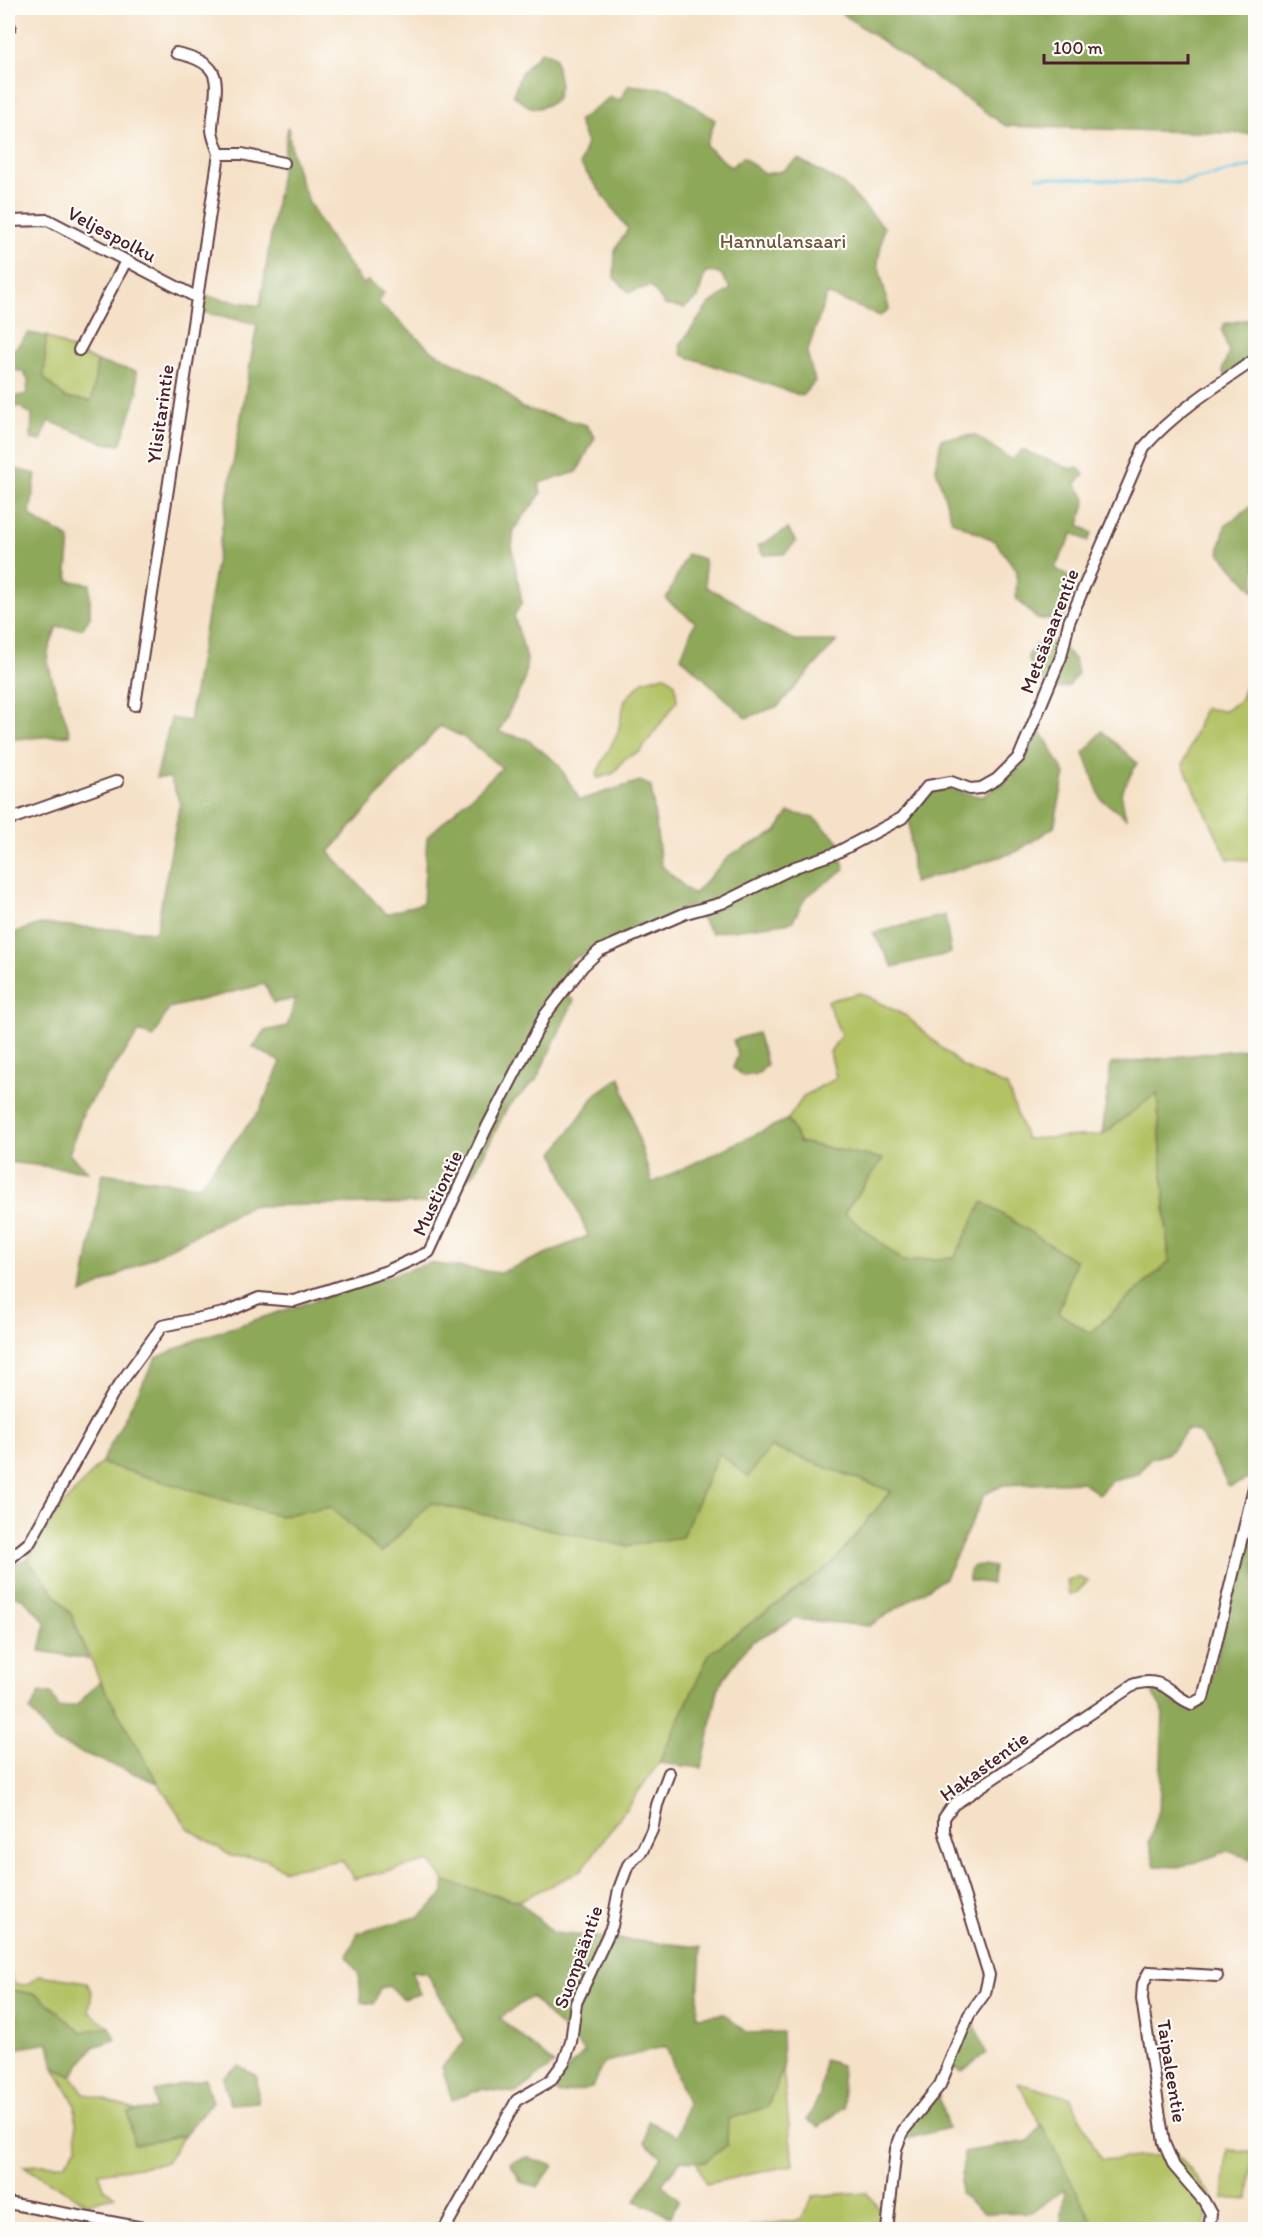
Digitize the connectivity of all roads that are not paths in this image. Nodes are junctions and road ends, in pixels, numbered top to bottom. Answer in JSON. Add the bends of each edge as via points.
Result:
{"nodes":[{"id":1,"x":176,"y":53,"type":"dead end"},
{"id":2,"x":219,"y":154,"type":"junction"},
{"id":3,"x":284,"y":164,"type":"dead end"},
{"id":4,"x":8,"y":221,"type":"edge"},
{"id":5,"x":126,"y":261,"type":"junction"},
{"id":6,"x":196,"y":297,"type":"junction"},
{"id":7,"x":79,"y":350,"type":"dead end"},
{"id":8,"x":1256,"y":359,"type":"edge"},
{"id":9,"x":135,"y":705,"type":"dead end"},
{"id":10,"x":118,"y":781,"type":"dead end"},
{"id":11,"x":8,"y":820,"type":"edge"},
{"id":12,"x":836,"y":853,"type":"joint"},
{"id":13,"x":1256,"y":1479,"type":"edge"},
{"id":14,"x":8,"y":1560,"type":"edge"},
{"id":15,"x":669,"y":1773,"type":"dead end"},
{"id":16,"x":1217,"y":1976,"type":"dead end"},
{"id":17,"x":8,"y":2203,"type":"edge"},
{"id":18,"x":154,"y":2229,"type":"edge"},
{"id":19,"x":444,"y":2229,"type":"edge"},
{"id":20,"x":887,"y":2229,"type":"edge"},
{"id":21,"x":1209,"y":2229,"type":"edge"}],
"edges":[{"from":1,"to":2,"type":"street","name":"Ylisitarintie","via":[[199,58],[214,75],[216,97],[211,130]]},
{"from":2,"to":3,"type":"street","via":[[242,154]]},
{"from":2,"to":6,"type":"street","name":"Ylisitarintie"},
{"from":4,"to":5,"type":"street","name":"Veljespolku","via":[[48,220]]},
{"from":5,"to":6,"type":"street","name":"Veljespolku"},
{"from":5,"to":7,"type":"street"},
{"from":6,"to":9,"type":"street","name":"Ylisitarintie"},
{"from":8,"to":12,"type":"street","name":"Metsäsaarentie","via":[[1204,395],[1144,447],[1069,622],[1061,657],[1019,757],[997,779],[981,788],[970,789],[951,782],[928,786],[902,818]]},
{"from":10,"to":11,"type":"street"},
{"from":12,"to":14,"type":"street","name":"Mustiontie","via":[[600,951],[583,966],[545,1015],[429,1252],[387,1271],[294,1301],[259,1298],[224,1313],[162,1326],[112,1395],[30,1542]]},
{"from":13,"to":20,"type":"street","name":"Hakastentie","via":[[1203,1698],[1192,1704],[1163,1684],[1149,1680],[1135,1684],[953,1805],[944,1818],[944,1831],[989,1975],[985,1993],[969,2015],[940,2085],[903,2131],[896,2149]]},
{"from":15,"to":19,"type":"street","name":"Suonpääntie","via":[[652,1830],[642,1851],[628,1865],[612,1926],[576,2002],[564,2062],[550,2081],[517,2100]]},
{"from":16,"to":21,"type":"street","name":"Taipaleentie","via":[[1149,1972],[1142,1999],[1164,2143],[1174,2166],[1211,2214]]},
{"from":17,"to":18,"type":"street"}]}
